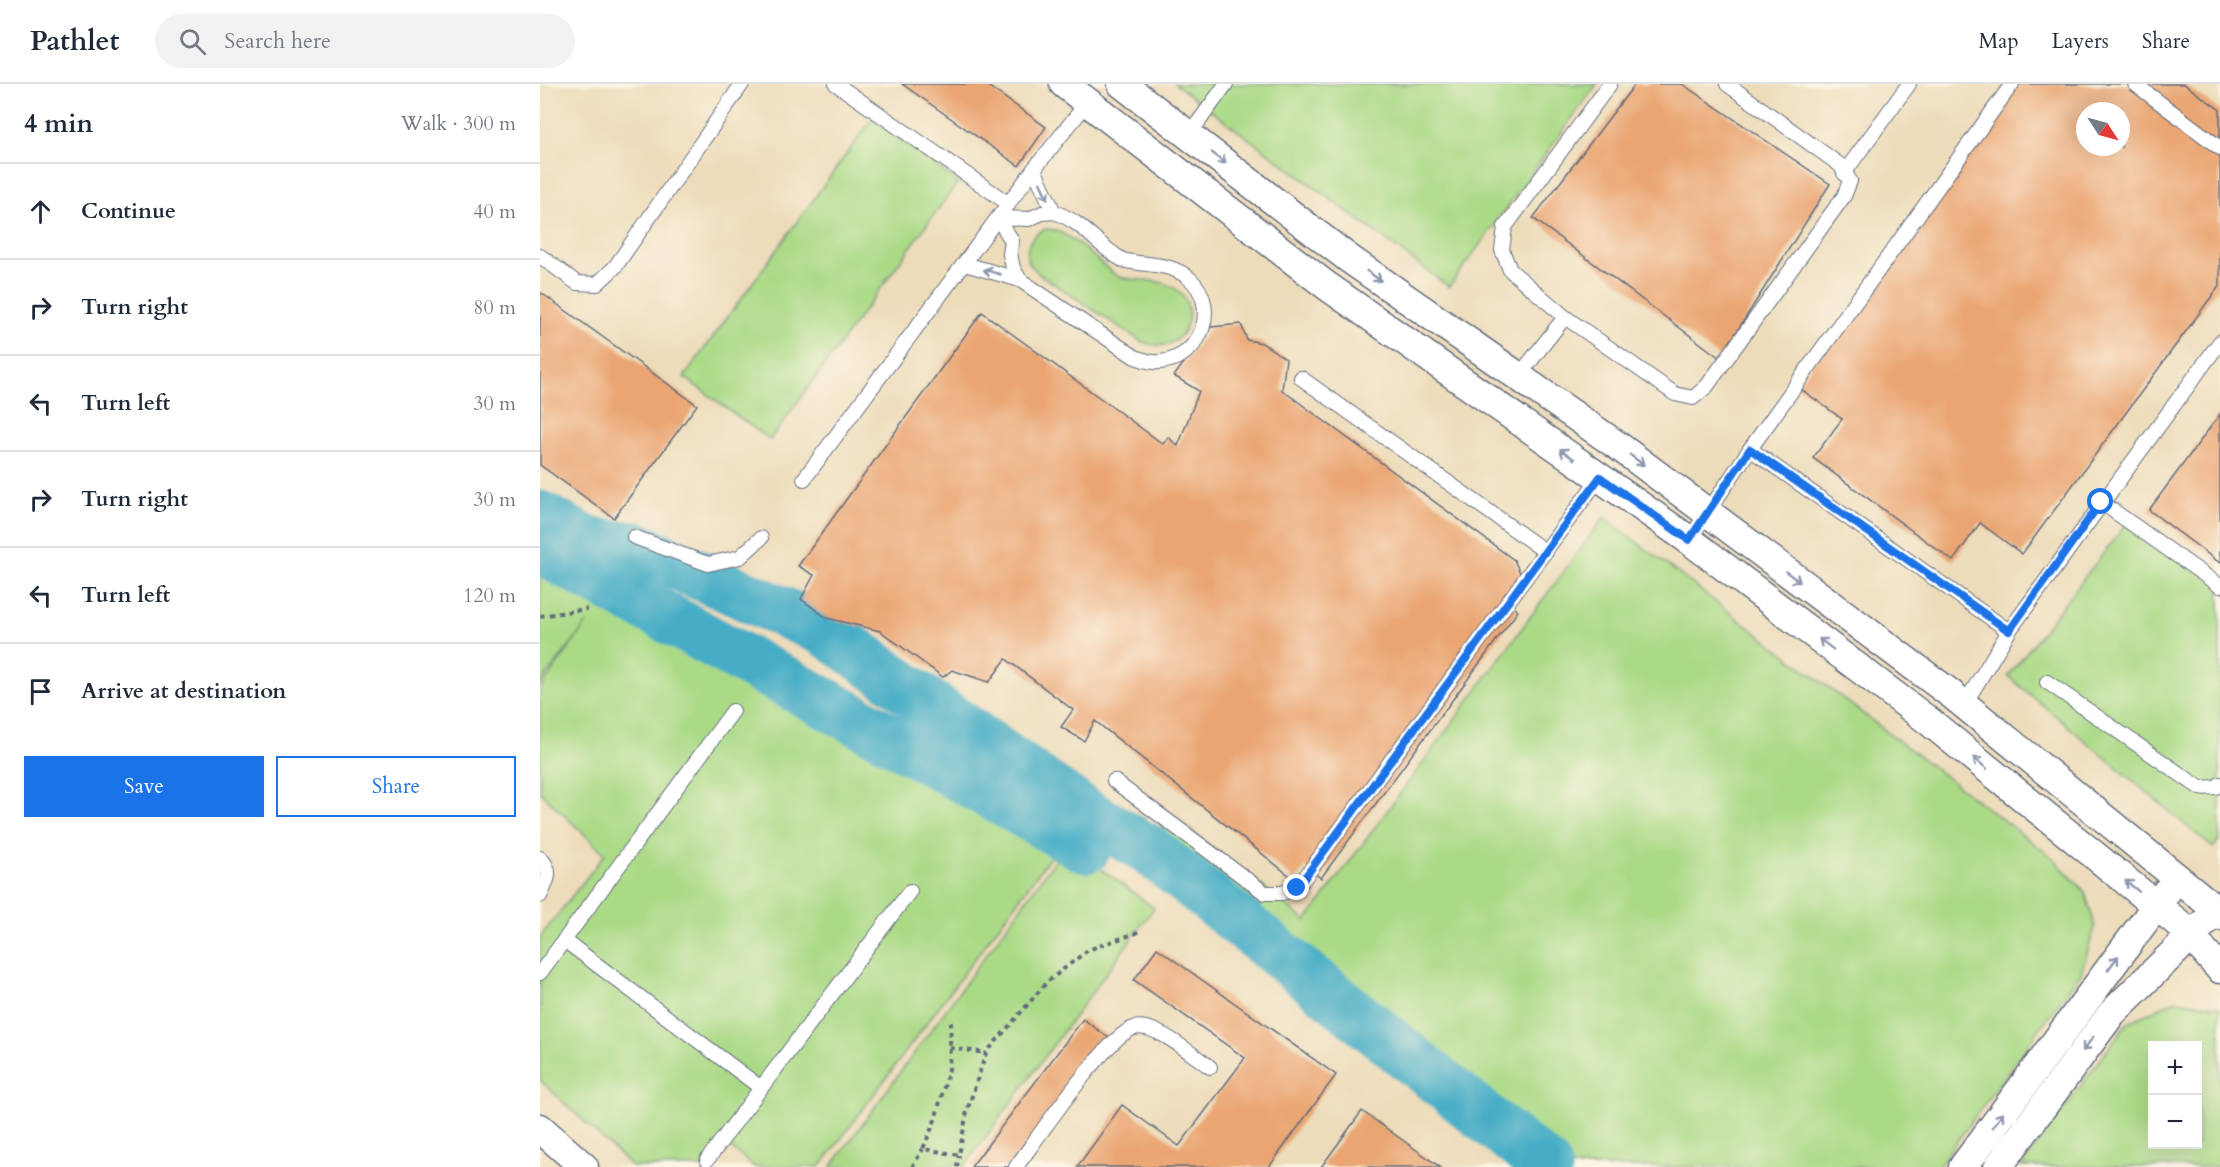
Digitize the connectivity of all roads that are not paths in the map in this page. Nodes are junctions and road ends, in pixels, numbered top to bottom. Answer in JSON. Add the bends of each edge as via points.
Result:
{"nodes":[{"id":1,"x":742,"y":84,"type":"edge"},
{"id":2,"x":836,"y":84,"type":"edge"},
{"id":3,"x":1064,"y":84,"type":"edge"},
{"id":4,"x":1122,"y":84,"type":"edge"},
{"id":5,"x":1226,"y":84,"type":"edge"},
{"id":6,"x":1610,"y":84,"type":"edge"},
{"id":7,"x":1727,"y":84,"type":"edge"},
{"id":8,"x":1909,"y":84,"type":"edge"},
{"id":9,"x":2012,"y":84,"type":"edge"},
{"id":10,"x":2135,"y":84,"type":"edge"},
{"id":11,"x":1088,"y":103,"type":"junction"},
{"id":12,"x":1189,"y":135,"type":"junction"},
{"id":13,"x":2220,"y":148,"type":"edge"},
{"id":14,"x":1034,"y":169,"type":"junction"},
{"id":15,"x":1844,"y":173,"type":"junction"},
{"id":16,"x":1009,"y":204,"type":"junction"},
{"id":17,"x":1054,"y":212,"type":"junction"},
{"id":18,"x":998,"y":218,"type":"junction"},
{"id":19,"x":540,"y":256,"type":"edge"},
{"id":20,"x":965,"y":264,"type":"junction"},
{"id":21,"x":1020,"y":280,"type":"junction"},
{"id":22,"x":1565,"y":317,"type":"junction"},
{"id":23,"x":2220,"y":342,"type":"edge"},
{"id":24,"x":1518,"y":377,"type":"junction"},
{"id":25,"x":1301,"y":378,"type":"dead end"},
{"id":26,"x":1750,"y":449,"type":"junction"},
{"id":27,"x":1600,"y":477,"type":"junction"},
{"id":28,"x":804,"y":479,"type":"dead end"},
{"id":29,"x":2101,"y":502,"type":"junction"},
{"id":30,"x":1708,"y":513,"type":"junction"},
{"id":31,"x":634,"y":537,"type":"dead end"},
{"id":32,"x":761,"y":538,"type":"dead end"},
{"id":33,"x":1689,"y":540,"type":"junction"},
{"id":34,"x":1546,"y":552,"type":"junction"},
{"id":35,"x":2220,"y":586,"type":"edge"},
{"id":36,"x":2009,"y":631,"type":"junction"},
{"id":37,"x":2047,"y":682,"type":"dead end"},
{"id":38,"x":1964,"y":705,"type":"junction"},
{"id":39,"x":734,"y":711,"type":"dead end"},
{"id":40,"x":1114,"y":781,"type":"dead end"},
{"id":41,"x":2220,"y":784,"type":"edge"},
{"id":42,"x":540,"y":858,"type":"edge"},
{"id":43,"x":2178,"y":878,"type":"junction"},
{"id":44,"x":910,"y":891,"type":"dead end"},
{"id":45,"x":540,"y":896,"type":"edge"},
{"id":46,"x":2156,"y":905,"type":"junction"},
{"id":47,"x":2218,"y":914,"type":"edge"},
{"id":48,"x":2191,"y":937,"type":"junction"},
{"id":49,"x":564,"y":940,"type":"junction"},
{"id":50,"x":2220,"y":969,"type":"edge"},
{"id":51,"x":540,"y":973,"type":"edge"},
{"id":52,"x":1210,"y":1067,"type":"dead end"},
{"id":53,"x":761,"y":1088,"type":"junction"},
{"id":54,"x":540,"y":1128,"type":"edge"},
{"id":55,"x":707,"y":1160,"type":"dead end"},
{"id":56,"x":584,"y":1167,"type":"edge"},
{"id":57,"x":1016,"y":1167,"type":"edge"},
{"id":58,"x":1963,"y":1167,"type":"edge"},
{"id":59,"x":1998,"y":1167,"type":"edge"}],
"edges":[{"from":1,"to":19,"type":"lane","via":[[615,267],[597,284],[577,283]]},
{"from":2,"to":16,"type":"lane"},
{"from":3,"to":11,"type":"street"},
{"from":4,"to":12,"type":"street"},
{"from":5,"to":12,"type":"lane"},
{"from":6,"to":22,"type":"lane","via":[[1505,227],[1502,250],[1510,270]]},
{"from":7,"to":15,"type":"lane","via":[[1839,165]]},
{"from":8,"to":15,"type":"lane"},
{"from":9,"to":26,"type":"lane"},
{"from":10,"to":13,"type":"lane"},
{"from":11,"to":14,"type":"lane"},
{"from":27,"to":11,"type":"street","one_way":true,"via":[[1327,286]]},
{"from":12,"to":24,"type":"street","one_way":true,"via":[[1348,258]]},
{"from":14,"to":16,"type":"lane"},
{"from":14,"to":17,"type":"lane","one_way":true},
{"from":15,"to":22,"type":"lane","via":[[1850,180],[1844,196],[1707,386],[1693,398],[1675,394]]},
{"from":16,"to":18,"type":"lane"},
{"from":17,"to":18,"type":"lane","via":[[1029,219]]},
{"from":17,"to":21,"type":"lane","via":[[1072,220],[1123,260],[1178,270],[1192,280],[1206,310],[1204,329],[1196,344],[1183,355],[1150,362],[1135,357]]},
{"from":18,"to":20,"type":"lane"},
{"from":18,"to":21,"type":"lane","via":[[1012,241],[1010,254]]},
{"from":21,"to":20,"type":"lane","one_way":true},
{"from":20,"to":28,"type":"lane"},
{"from":22,"to":24,"type":"lane"},
{"from":23,"to":29,"type":"lane"},
{"from":24,"to":30,"type":"street","one_way":true},
{"from":25,"to":34,"type":"lane"},
{"from":26,"to":30,"type":"lane"},
{"from":26,"to":36,"type":"lane"},
{"from":27,"to":33,"type":"street"},
{"from":27,"to":34,"type":"lane"},
{"from":29,"to":35,"type":"lane"},
{"from":29,"to":36,"type":"lane"},
{"from":30,"to":33,"type":"lane"},
{"from":30,"to":38,"type":"street","one_way":true},
{"from":31,"to":32,"type":"lane","via":[[708,564],[740,556]]},
{"from":46,"to":33,"type":"street","one_way":true,"via":[[1930,722]]},
{"from":34,"to":40,"type":"lane","via":[[1297,888],[1265,893]]},
{"from":36,"to":38,"type":"lane"},
{"from":37,"to":41,"type":"lane","via":[[2200,788]]},
{"from":38,"to":43,"type":"street"},
{"from":39,"to":49,"type":"lane"},
{"from":42,"to":45,"type":"lane","via":[[548,869],[549,879]]},
{"from":43,"to":46,"type":"street"},
{"from":43,"to":47,"type":"street"},
{"from":44,"to":53,"type":"lane"},
{"from":46,"to":48,"type":"street"},
{"from":58,"to":46,"type":"street","one_way":true},
{"from":47,"to":48,"type":"street"},
{"from":48,"to":50,"type":"street"},
{"from":48,"to":59,"type":"street","one_way":true,"via":[[2112,1013]]},
{"from":49,"to":51,"type":"lane"},
{"from":49,"to":53,"type":"lane"},
{"from":52,"to":57,"type":"lane","via":[[1156,1030],[1135,1027],[1119,1036],[1097,1059]]},
{"from":53,"to":55,"type":"lane"},
{"from":54,"to":56,"type":"street"}]}
